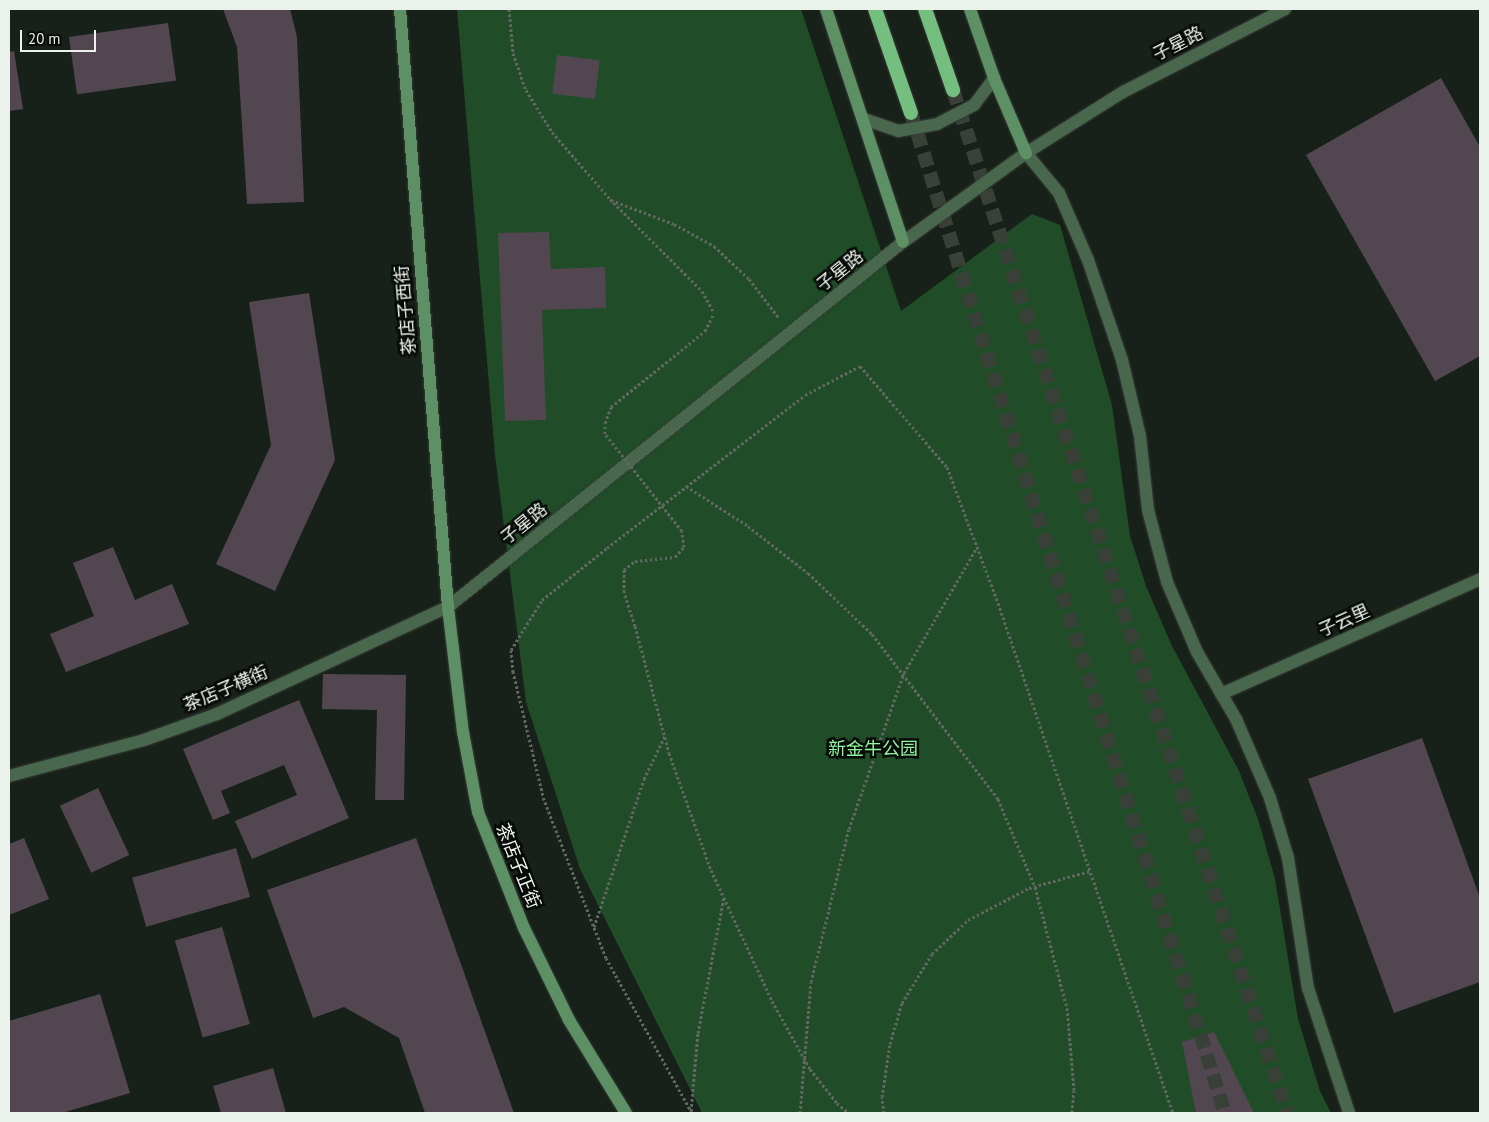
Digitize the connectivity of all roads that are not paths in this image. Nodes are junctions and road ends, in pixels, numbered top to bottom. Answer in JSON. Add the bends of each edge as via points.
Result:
{"nodes":[{"id":1,"x":400,"y":9,"type":"edge"},
{"id":2,"x":826,"y":9,"type":"edge"},
{"id":3,"x":875,"y":9,"type":"edge"},
{"id":4,"x":924,"y":9,"type":"edge"},
{"id":5,"x":970,"y":9,"type":"edge"},
{"id":6,"x":1285,"y":9,"type":"edge"},
{"id":7,"x":994,"y":78,"type":"junction"},
{"id":8,"x":953,"y":90,"type":"tunnel mouth"},
{"id":9,"x":911,"y":113,"type":"tunnel mouth"},
{"id":10,"x":864,"y":118,"type":"junction"},
{"id":11,"x":1026,"y":153,"type":"junction"},
{"id":12,"x":904,"y":242,"type":"junction"},
{"id":13,"x":1480,"y":579,"type":"edge"},
{"id":14,"x":448,"y":607,"type":"junction"},
{"id":15,"x":1222,"y":694,"type":"junction"},
{"id":16,"x":9,"y":776,"type":"edge"},
{"id":17,"x":626,"y":1113,"type":"edge"},
{"id":18,"x":1349,"y":1113,"type":"edge"}],
"edges":[{"from":1,"to":14,"type":"main road","name":"茶店子西街"},
{"from":2,"to":10,"type":"main road"},
{"from":3,"to":9,"type":"highway"},
{"from":4,"to":8,"type":"highway"},
{"from":5,"to":7,"type":"main road"},
{"from":6,"to":11,"type":"street","name":"子星路","via":[[1122,92]]},
{"from":7,"to":10,"type":"street","via":[[974,105],[937,124],[898,131]]},
{"from":7,"to":11,"type":"main road"},
{"from":10,"to":12,"type":"main road"},
{"from":11,"to":12,"type":"street","name":"子星路"},
{"from":11,"to":15,"type":"street","via":[[1059,193],[1088,260],[1122,360],[1140,436],[1148,510],[1167,582],[1197,652]]},
{"from":12,"to":14,"type":"street","name":"子星路"},
{"from":13,"to":15,"type":"street","name":"子云里"},
{"from":14,"to":16,"type":"street","name":"茶店子横街","via":[[217,714],[144,740]]},
{"from":14,"to":17,"type":"main road","name":"茶店子正街","via":[[463,732],[478,812],[524,928],[565,1012]]},
{"from":15,"to":18,"type":"street","via":[[1236,719],[1272,806],[1289,866],[1308,988]]}]}
